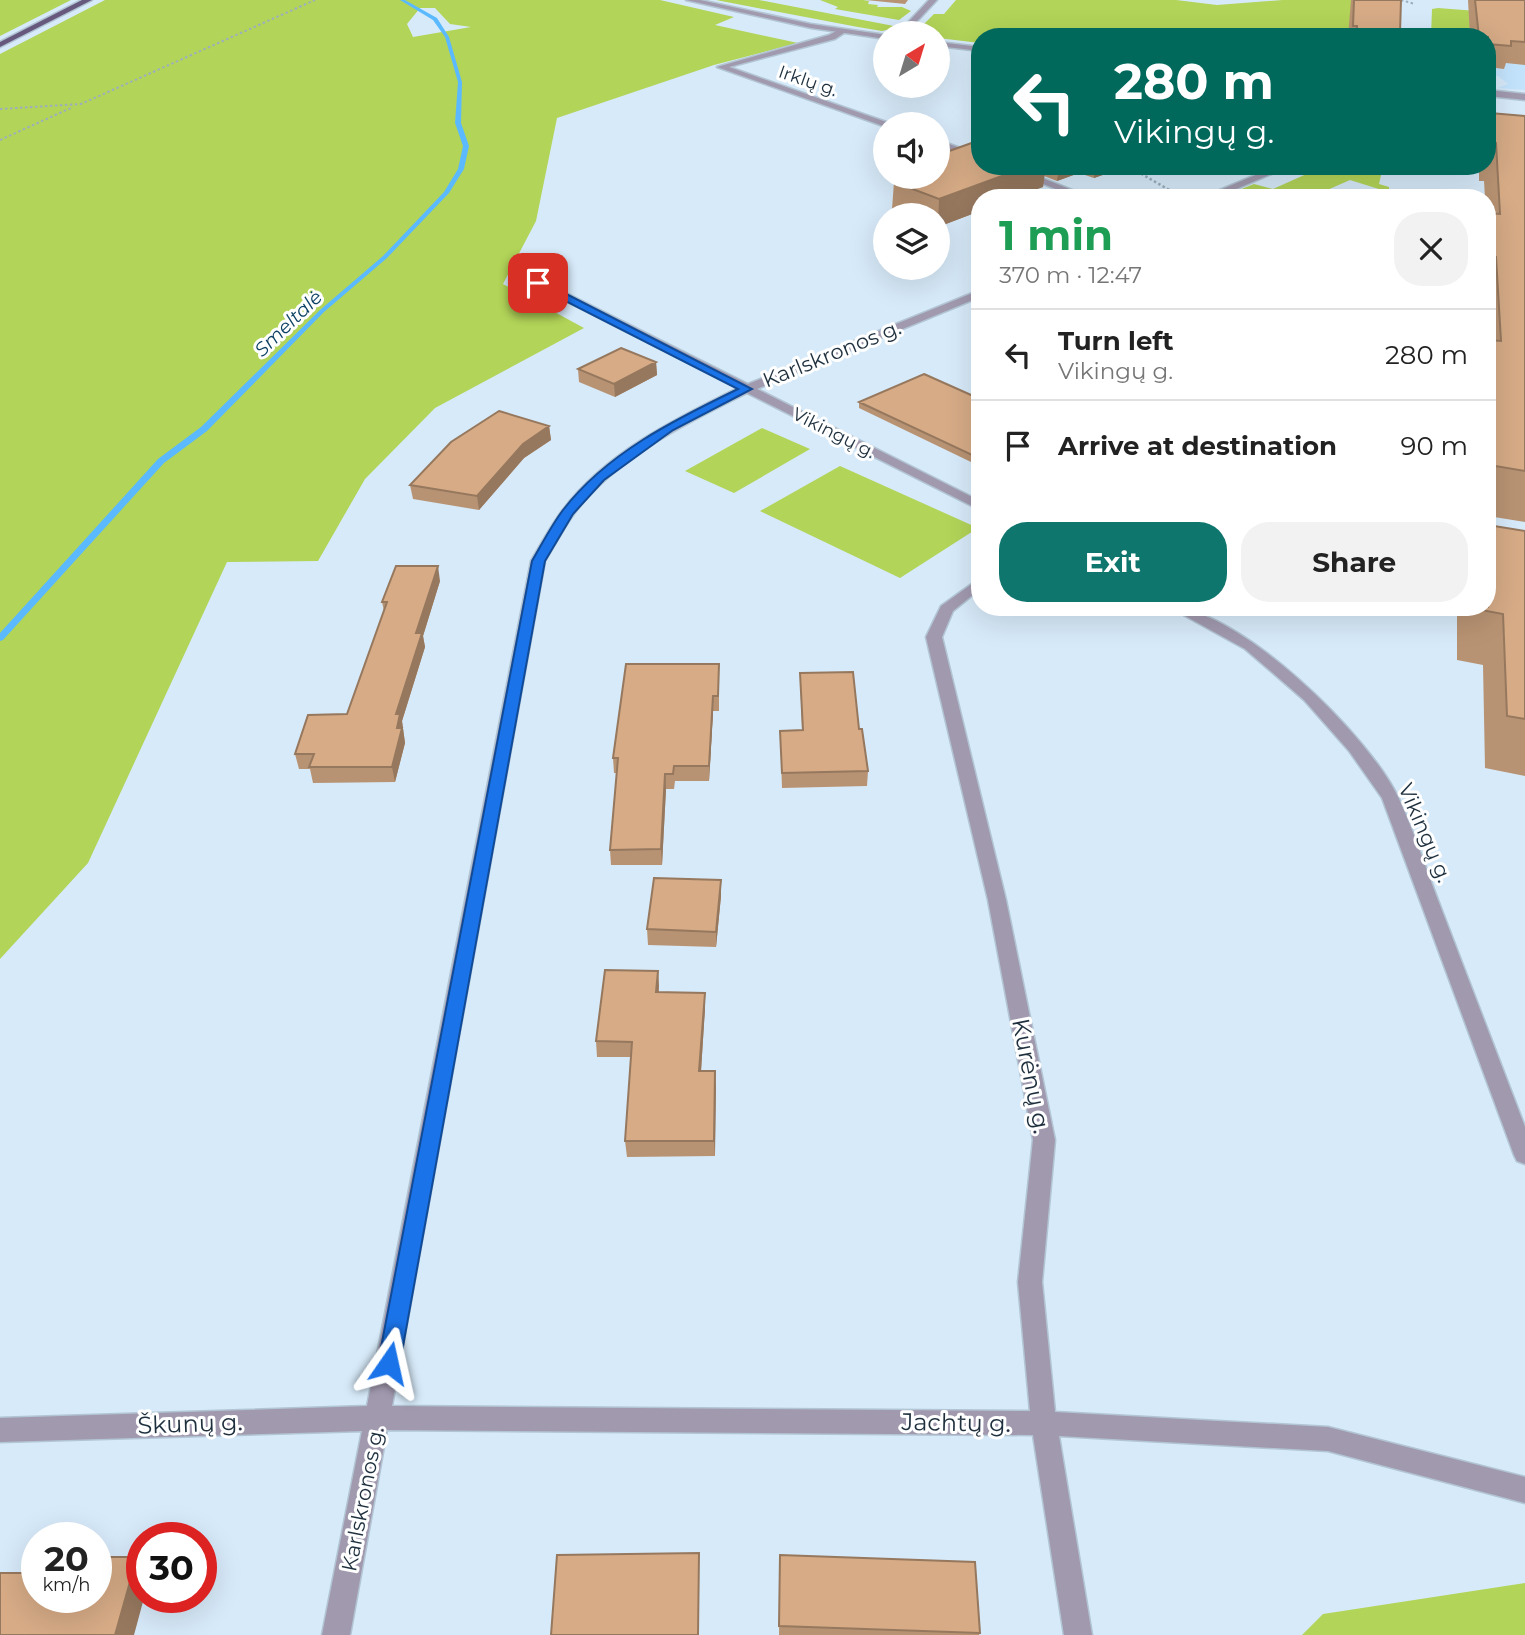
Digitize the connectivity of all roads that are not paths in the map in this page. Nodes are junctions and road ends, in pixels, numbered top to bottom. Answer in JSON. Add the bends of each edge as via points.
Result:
{"nodes":[{"id":1,"x":88,"y":0,"type":"edge"},
{"id":2,"x":690,"y":0,"type":"edge"},
{"id":3,"x":933,"y":0,"type":"edge"},
{"id":4,"x":913,"y":21,"type":"edge"},
{"id":5,"x":843,"y":31,"type":"junction"},
{"id":6,"x":873,"y":35,"type":"edge"},
{"id":7,"x":0,"y":45,"type":"edge"},
{"id":8,"x":950,"y":45,"type":"edge"},
{"id":9,"x":971,"y":48,"type":"edge"},
{"id":10,"x":1496,"y":94,"type":"edge"},
{"id":11,"x":1525,"y":97,"type":"edge"},
{"id":12,"x":873,"y":120,"type":"edge"},
{"id":13,"x":950,"y":148,"type":"edge"},
{"id":14,"x":971,"y":155,"type":"edge"},
{"id":15,"x":1027,"y":175,"type":"edge"},
{"id":16,"x":1264,"y":175,"type":"edge"},
{"id":17,"x":1063,"y":189,"type":"edge"},
{"id":18,"x":1228,"y":189,"type":"edge"},
{"id":19,"x":538,"y":283,"type":"dead end"},
{"id":20,"x":971,"y":297,"type":"edge"},
{"id":21,"x":746,"y":389,"type":"junction"},
{"id":22,"x":971,"y":502,"type":"edge"},
{"id":23,"x":971,"y":589,"type":"edge"},
{"id":24,"x":1193,"y":616,"type":"edge"},
{"id":25,"x":1525,"y":1155,"type":"edge"},
{"id":26,"x":379,"y":1418,"type":"junction"},
{"id":27,"x":1044,"y":1423,"type":"junction"},
{"id":28,"x":0,"y":1430,"type":"edge"},
{"id":29,"x":1525,"y":1490,"type":"edge"},
{"id":30,"x":336,"y":1635,"type":"edge"},
{"id":31,"x":1077,"y":1635,"type":"edge"}],
"edges":[{"from":1,"to":7,"type":"main road"},
{"from":2,"to":5,"type":"street"},
{"from":3,"to":4,"type":"street"},
{"from":5,"to":6,"type":"street"},
{"from":5,"to":12,"type":"street","name":"Irklų g.","via":[[721,67]]},
{"from":8,"to":9,"type":"street"},
{"from":10,"to":11,"type":"street"},
{"from":13,"to":14,"type":"street"},
{"from":15,"to":17,"type":"street"},
{"from":16,"to":18,"type":"street"},
{"from":19,"to":21,"type":"street","name":"Vikingų g."},
{"from":20,"to":21,"type":"street","name":"Karlskronos g."},
{"from":21,"to":22,"type":"street","name":"Vikingų g."},
{"from":21,"to":26,"type":"street","name":"Karlskronos g.","via":[[668,427],[600,478],[568,512],[538,561]]},
{"from":23,"to":27,"type":"street","name":"Kurėnų g.","via":[[946,609],[934,637],[997,900],[1044,1140],[1030,1282]]},
{"from":24,"to":25,"type":"street","name":"Vikingų g.","via":[[1250,646],[1310,697],[1355,747],[1390,797]]},
{"from":26,"to":27,"type":"street","name":"Jachtų g."},
{"from":26,"to":28,"type":"street","name":"Škunų g."},
{"from":26,"to":30,"type":"street","name":"Karlskronos g."},
{"from":27,"to":29,"type":"street","name":"Jachtų g.","via":[[1328,1439]]},
{"from":27,"to":31,"type":"street","name":"Kurėnų g."}]}
